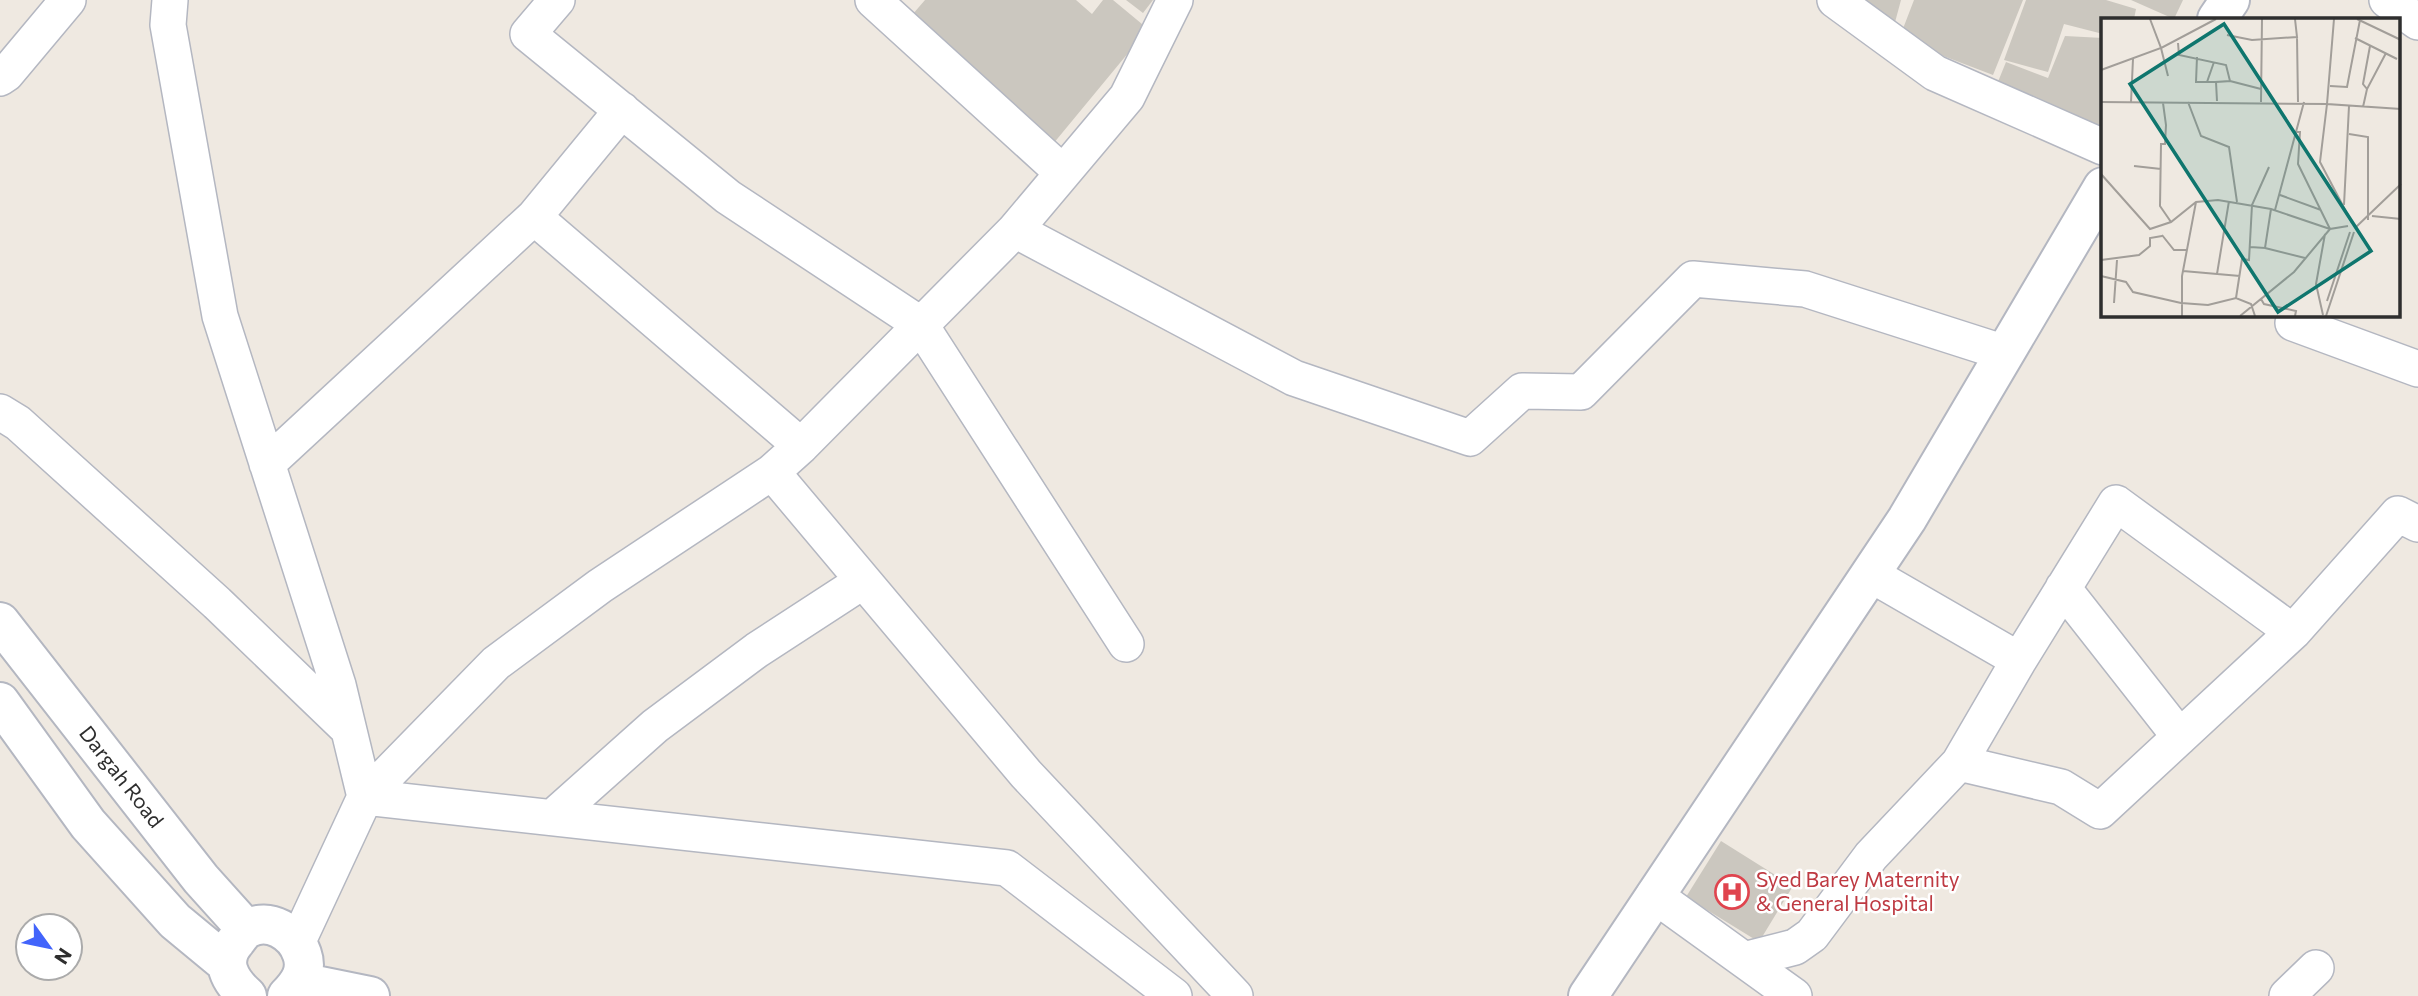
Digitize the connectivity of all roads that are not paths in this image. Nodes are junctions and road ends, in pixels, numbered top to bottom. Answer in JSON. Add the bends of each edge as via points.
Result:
{"nodes":[{"id":1,"x":68,"y":0,"type":"edge"},
{"id":2,"x":170,"y":0,"type":"edge"},
{"id":3,"x":557,"y":0,"type":"edge"},
{"id":4,"x":873,"y":0,"type":"edge"},
{"id":5,"x":1175,"y":0,"type":"edge"},
{"id":6,"x":1835,"y":0,"type":"edge"},
{"id":7,"x":2230,"y":0,"type":"edge"},
{"id":8,"x":2387,"y":0,"type":"edge"},
{"id":9,"x":2218,"y":18,"type":"edge"},
{"id":10,"x":2418,"y":22,"type":"edge"},
{"id":11,"x":0,"y":78,"type":"edge"},
{"id":12,"x":622,"y":110,"type":"junction"},
{"id":13,"x":2101,"y":146,"type":"edge"},
{"id":14,"x":1063,"y":173,"type":"junction"},
{"id":15,"x":2101,"y":190,"type":"edge"},
{"id":16,"x":534,"y":217,"type":"junction"},
{"id":17,"x":1015,"y":230,"type":"junction"},
{"id":18,"x":2293,"y":323,"type":"dead end"},
{"id":19,"x":920,"y":324,"type":"junction"},
{"id":20,"x":2005,"y":353,"type":"junction"},
{"id":21,"x":2418,"y":369,"type":"edge"},
{"id":22,"x":0,"y":412,"type":"edge"},
{"id":23,"x":801,"y":446,"type":"junction"},
{"id":24,"x":267,"y":464,"type":"junction"},
{"id":25,"x":772,"y":472,"type":"junction"},
{"id":26,"x":2418,"y":524,"type":"edge"},
{"id":27,"x":1870,"y":574,"type":"junction"},
{"id":28,"x":863,"y":581,"type":"junction"},
{"id":29,"x":2063,"y":588,"type":"junction"},
{"id":30,"x":0,"y":622,"type":"edge"},
{"id":31,"x":2294,"y":632,"type":"junction"},
{"id":32,"x":1126,"y":644,"type":"dead end"},
{"id":33,"x":2019,"y":660,"type":"junction"},
{"id":34,"x":0,"y":702,"type":"edge"},
{"id":35,"x":348,"y":729,"type":"junction"},
{"id":36,"x":2180,"y":737,"type":"junction"},
{"id":37,"x":1959,"y":763,"type":"junction"},
{"id":38,"x":365,"y":797,"type":"junction"},
{"id":39,"x":553,"y":817,"type":"junction"},
{"id":40,"x":1654,"y":895,"type":"junction"},
{"id":41,"x":246,"y":929,"type":"junction"},
{"id":42,"x":298,"y":941,"type":"junction"},
{"id":43,"x":1744,"y":960,"type":"junction"},
{"id":44,"x":227,"y":964,"type":"junction"},
{"id":45,"x":2316,"y":968,"type":"dead end"},
{"id":46,"x":294,"y":989,"type":"edge"},
{"id":47,"x":247,"y":996,"type":"edge"},
{"id":48,"x":370,"y":996,"type":"edge"},
{"id":49,"x":1174,"y":996,"type":"edge"},
{"id":50,"x":1235,"y":996,"type":"edge"},
{"id":51,"x":1588,"y":996,"type":"edge"},
{"id":52,"x":1794,"y":996,"type":"edge"},
{"id":53,"x":2287,"y":996,"type":"edge"}],
"edges":[{"from":1,"to":11,"type":"street"},
{"from":2,"to":24,"type":"street","via":[[168,25],[220,316]]},
{"from":3,"to":12,"type":"street","via":[[528,34]]},
{"from":4,"to":14,"type":"street"},
{"from":5,"to":14,"type":"street","via":[[1127,97]]},
{"from":6,"to":13,"type":"street","via":[[1935,72]]},
{"from":7,"to":9,"type":"main road"},
{"from":8,"to":10,"type":"street"},
{"from":12,"to":16,"type":"street"},
{"from":12,"to":19,"type":"street","via":[[728,197]]},
{"from":14,"to":17,"type":"street"},
{"from":15,"to":20,"type":"main road"},
{"from":16,"to":23,"type":"street"},
{"from":16,"to":24,"type":"street"},
{"from":17,"to":19,"type":"street"},
{"from":17,"to":20,"type":"street","via":[[1294,378],[1470,438],[1522,391],[1581,392],[1693,279],[1805,289]]},
{"from":18,"to":21,"type":"street"},
{"from":19,"to":23,"type":"street"},
{"from":19,"to":32,"type":"street"},
{"from":20,"to":27,"type":"main road"},
{"from":22,"to":35,"type":"street","via":[[18,423],[217,603]]},
{"from":23,"to":25,"type":"street"},
{"from":24,"to":35,"type":"street"},
{"from":25,"to":28,"type":"street"},
{"from":25,"to":38,"type":"street","via":[[600,586],[496,663]]},
{"from":26,"to":31,"type":"street","via":[[2398,514]]},
{"from":27,"to":33,"type":"street"},
{"from":27,"to":40,"type":"main road"},
{"from":28,"to":39,"type":"street","via":[[757,650],[655,726]]},
{"from":28,"to":50,"type":"street","via":[[1026,774]]},
{"from":29,"to":31,"type":"street","via":[[2116,503]]},
{"from":29,"to":33,"type":"street"},
{"from":29,"to":36,"type":"street"},
{"from":30,"to":41,"type":"main road","name":"Dargah Road","via":[[201,879]]},
{"from":31,"to":36,"type":"street"},
{"from":33,"to":37,"type":"street"},
{"from":34,"to":44,"type":"main road","via":[[88,824],[174,921]]},
{"from":35,"to":38,"type":"street"},
{"from":36,"to":37,"type":"street","via":[[2100,811],[2061,787]]},
{"from":37,"to":43,"type":"street","via":[[1871,856],[1812,935],[1795,947]]},
{"from":38,"to":39,"type":"street"},
{"from":38,"to":42,"type":"street"},
{"from":39,"to":49,"type":"street","via":[[1007,867]]},
{"from":40,"to":43,"type":"street"},
{"from":40,"to":51,"type":"main road"},
{"from":41,"to":42,"type":"main road","via":[[264,925],[284,929]]},
{"from":41,"to":44,"type":"main road","via":[[232,946]]},
{"from":42,"to":46,"type":"main road","via":[[305,962]]},
{"from":43,"to":52,"type":"street"},
{"from":44,"to":47,"type":"main road","via":[[233,984]]},
{"from":45,"to":53,"type":"street"},
{"from":46,"to":48,"type":"main road"}]}
